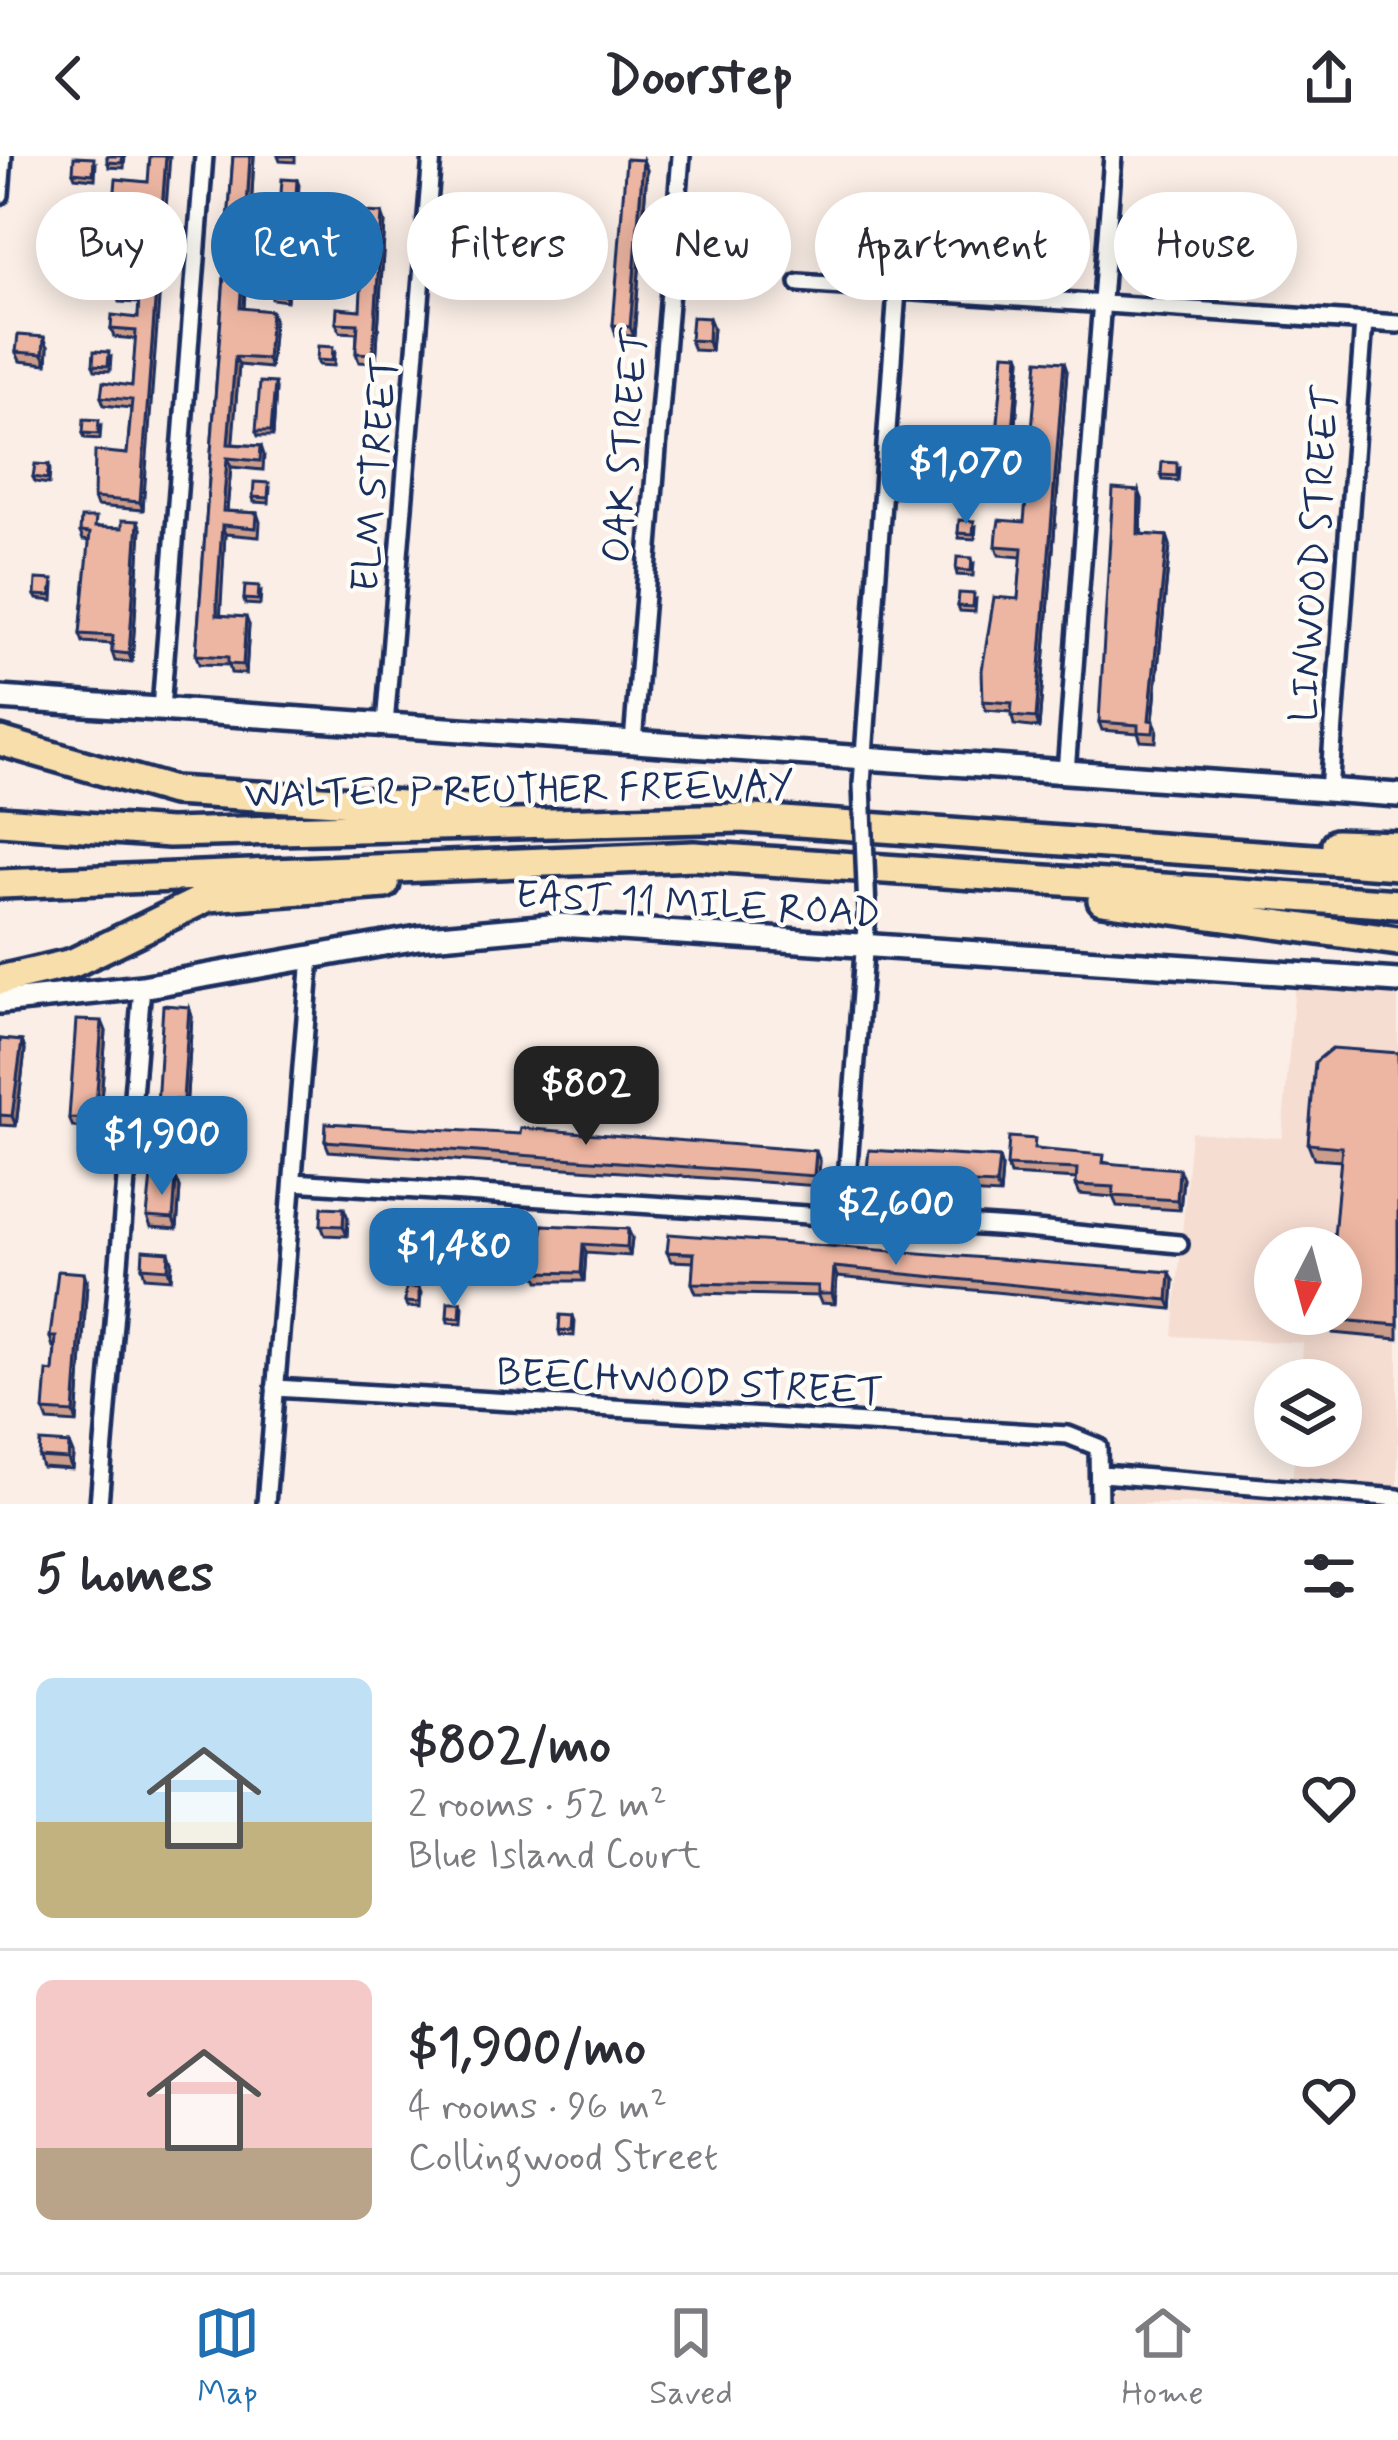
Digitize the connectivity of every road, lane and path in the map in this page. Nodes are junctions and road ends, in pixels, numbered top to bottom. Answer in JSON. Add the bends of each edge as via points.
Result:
{"nodes":[{"id":1,"x":3,"y":156,"type":"edge"},
{"id":2,"x":204,"y":156,"type":"edge"},
{"id":3,"x":432,"y":156,"type":"edge"},
{"id":4,"x":681,"y":156,"type":"edge"},
{"id":5,"x":1114,"y":156,"type":"edge"},
{"id":6,"x":0,"y":195,"type":"edge"},
{"id":7,"x":799,"y":283,"type":"dead end"},
{"id":8,"x":815,"y":284,"type":"edge"},
{"id":9,"x":896,"y":300,"type":"edge"},
{"id":10,"x":1043,"y":300,"type":"edge"},
{"id":11,"x":1102,"y":304,"type":"junction"},
{"id":12,"x":1364,"y":322,"type":"junction"},
{"id":13,"x":1398,"y":324,"type":"edge"},
{"id":14,"x":0,"y":698,"type":"edge"},
{"id":15,"x":161,"y":709,"type":"junction"},
{"id":16,"x":385,"y":725,"type":"junction"},
{"id":17,"x":0,"y":741,"type":"edge"},
{"id":18,"x":633,"y":742,"type":"junction"},
{"id":19,"x":861,"y":758,"type":"junction"},
{"id":20,"x":1066,"y":772,"type":"junction"},
{"id":21,"x":1329,"y":791,"type":"junction"},
{"id":22,"x":1398,"y":795,"type":"edge"},
{"id":23,"x":549,"y":820,"type":"junction"},
{"id":24,"x":0,"y":821,"type":"edge"},
{"id":25,"x":1148,"y":846,"type":"junction"},
{"id":26,"x":1398,"y":846,"type":"edge"},
{"id":27,"x":535,"y":859,"type":"junction"},
{"id":28,"x":788,"y":861,"type":"junction"},
{"id":29,"x":1398,"y":866,"type":"edge"},
{"id":30,"x":0,"y":884,"type":"edge"},
{"id":31,"x":1398,"y":904,"type":"edge"},
{"id":32,"x":1398,"y":941,"type":"edge"},
{"id":33,"x":869,"y":945,"type":"junction"},
{"id":34,"x":310,"y":957,"type":"junction"},
{"id":35,"x":0,"y":980,"type":"edge"},
{"id":36,"x":1398,"y":981,"type":"edge"},
{"id":37,"x":142,"y":987,"type":"junction"},
{"id":38,"x":0,"y":1002,"type":"edge"},
{"id":39,"x":293,"y":1182,"type":"junction"},
{"id":40,"x":844,"y":1220,"type":"junction"},
{"id":41,"x":1179,"y":1244,"type":"dead end"},
{"id":42,"x":275,"y":1388,"type":"junction"},
{"id":43,"x":1102,"y":1474,"type":"junction"},
{"id":44,"x":1398,"y":1498,"type":"edge"},
{"id":45,"x":99,"y":1504,"type":"edge"},
{"id":46,"x":266,"y":1504,"type":"edge"},
{"id":47,"x":1099,"y":1504,"type":"edge"}],
"edges":[{"from":1,"to":6,"type":"street"},
{"from":2,"to":15,"type":"street"},
{"from":3,"to":16,"type":"street","name":"ELM STREET"},
{"from":4,"to":18,"type":"street","name":"OAK STREET"},
{"from":5,"to":11,"type":"street"},
{"from":7,"to":8,"type":"street"},
{"from":9,"to":19,"type":"street"},
{"from":10,"to":11,"type":"street"},
{"from":11,"to":12,"type":"street"},
{"from":11,"to":20,"type":"street"},
{"from":12,"to":13,"type":"street"},
{"from":12,"to":21,"type":"street","name":"LINWOOD STREET"},
{"from":14,"to":15,"type":"main road"},
{"from":15,"to":16,"type":"main road"},
{"from":16,"to":18,"type":"main road"},
{"from":17,"to":23,"type":"highway","via":[[173,791],[450,805]]},
{"from":18,"to":19,"type":"main road"},
{"from":19,"to":20,"type":"main road"},
{"from":19,"to":33,"type":"street","bridge":true},
{"from":20,"to":21,"type":"main road"},
{"from":21,"to":22,"type":"main road"},
{"from":23,"to":24,"type":"highway","name":"WALTER P REUTHER FREEWAY","via":[[169,833]]},
{"from":23,"to":25,"type":"highway","name":"WALTER P REUTHER FREEWAY","via":[[784,820]]},
{"from":25,"to":26,"type":"highway","via":[[1238,839]]},
{"from":25,"to":29,"type":"highway","name":"WALTER P REUTHER FREEWAY"},
{"from":27,"to":28,"type":"highway","name":"WALTER P REUTHER FREEWAY"},
{"from":27,"to":30,"type":"highway","name":"WALTER P REUTHER FREEWAY"},
{"from":27,"to":35,"type":"highway","via":[[416,882],[208,897],[73,963]]},
{"from":28,"to":31,"type":"highway","name":"WALTER P REUTHER FREEWAY"},
{"from":28,"to":32,"type":"highway","via":[[898,883],[1053,894]]},
{"from":33,"to":34,"type":"main road","name":"EAST 11 MILE ROAD","via":[[560,925]]},
{"from":33,"to":36,"type":"main road","name":"EAST 11 MILE ROAD"},
{"from":33,"to":40,"type":"street"},
{"from":34,"to":37,"type":"main road","name":"EAST 11 MILE ROAD"},
{"from":34,"to":39,"type":"street"},
{"from":37,"to":38,"type":"main road","name":"EAST 11 MILE ROAD"},
{"from":37,"to":45,"type":"street"},
{"from":39,"to":40,"type":"street"},
{"from":39,"to":42,"type":"street"},
{"from":40,"to":41,"type":"street"},
{"from":42,"to":43,"type":"street","name":"BEECHWOOD STREET","via":[[1068,1435],[1098,1447]]},
{"from":42,"to":46,"type":"street"},
{"from":43,"to":44,"type":"street"},
{"from":43,"to":47,"type":"street"}]}
